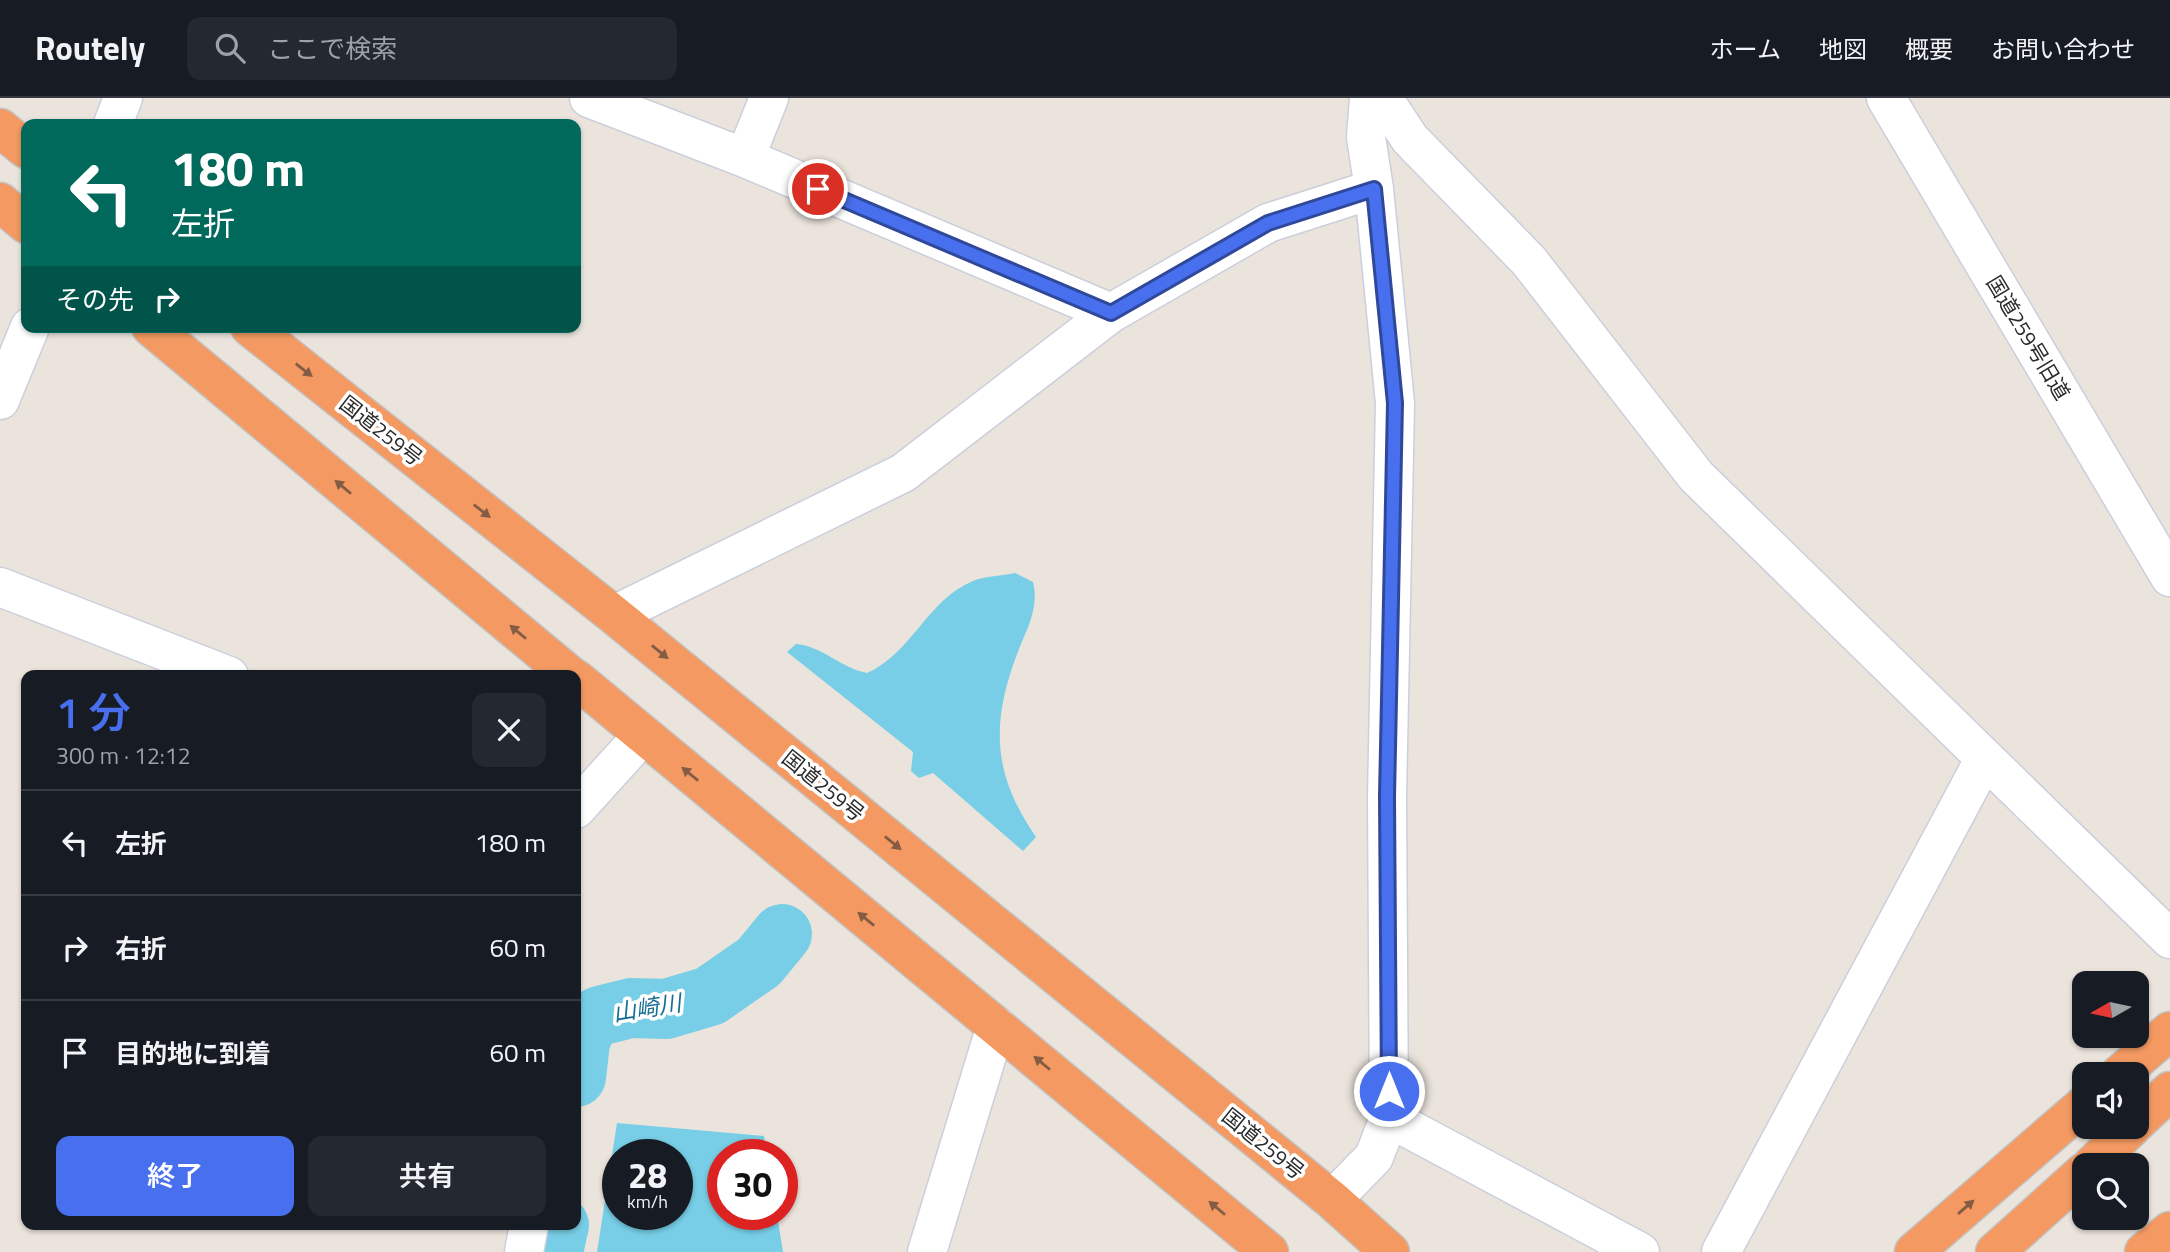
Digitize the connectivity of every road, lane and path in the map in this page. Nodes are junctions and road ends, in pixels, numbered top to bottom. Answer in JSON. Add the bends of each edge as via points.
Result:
{"nodes":[{"id":1,"x":122,"y":98,"type":"edge"},
{"id":2,"x":589,"y":98,"type":"edge"},
{"id":3,"x":769,"y":98,"type":"edge"},
{"id":4,"x":1369,"y":98,"type":"edge"},
{"id":5,"x":1383,"y":98,"type":"edge"},
{"id":6,"x":1894,"y":102,"type":"edge"},
{"id":7,"x":115,"y":119,"type":"edge"},
{"id":8,"x":0,"y":128,"type":"edge"},
{"id":9,"x":21,"y":145,"type":"edge"},
{"id":10,"x":745,"y":158,"type":"junction"},
{"id":11,"x":1374,"y":189,"type":"junction"},
{"id":12,"x":0,"y":202,"type":"edge"},
{"id":13,"x":21,"y":220,"type":"edge"},
{"id":14,"x":1111,"y":313,"type":"junction"},
{"id":15,"x":28,"y":333,"type":"edge"},
{"id":16,"x":158,"y":333,"type":"edge"},
{"id":17,"x":258,"y":333,"type":"edge"},
{"id":18,"x":0,"y":400,"type":"edge"},
{"id":19,"x":2170,"y":577,"type":"edge"},
{"id":20,"x":0,"y":587,"type":"edge"},
{"id":21,"x":614,"y":615,"type":"junction"},
{"id":22,"x":214,"y":670,"type":"edge"},
{"id":23,"x":564,"y":670,"type":"edge"},
{"id":24,"x":581,"y":684,"type":"edge"},
{"id":25,"x":643,"y":736,"type":"junction"},
{"id":26,"x":1985,"y":758,"type":"junction"},
{"id":27,"x":581,"y":804,"type":"edge"},
{"id":28,"x":2170,"y":939,"type":"edge"},
{"id":29,"x":996,"y":1026,"type":"junction"},
{"id":30,"x":2170,"y":1031,"type":"edge"},
{"id":31,"x":2134,"y":1062,"type":"edge"},
{"id":32,"x":2170,"y":1091,"type":"edge"},
{"id":33,"x":2149,"y":1111,"type":"edge"},
{"id":34,"x":2072,"y":1115,"type":"edge"},
{"id":35,"x":1389,"y":1118,"type":"junction"},
{"id":36,"x":2119,"y":1139,"type":"edge"},
{"id":37,"x":2105,"y":1153,"type":"edge"},
{"id":38,"x":2072,"y":1183,"type":"edge"},
{"id":39,"x":1332,"y":1200,"type":"junction"},
{"id":40,"x":528,"y":1230,"type":"edge"},
{"id":41,"x":2170,"y":1231,"type":"edge"},
{"id":42,"x":524,"y":1252,"type":"edge"},
{"id":43,"x":927,"y":1252,"type":"edge"},
{"id":44,"x":1269,"y":1252,"type":"edge"},
{"id":45,"x":1390,"y":1252,"type":"edge"},
{"id":46,"x":1640,"y":1252,"type":"edge"},
{"id":47,"x":1721,"y":1252,"type":"edge"},
{"id":48,"x":1914,"y":1252,"type":"edge"},
{"id":49,"x":1995,"y":1252,"type":"edge"},
{"id":50,"x":2144,"y":1252,"type":"edge"}],
"edges":[{"from":1,"to":7,"type":"street"},
{"from":2,"to":10,"type":"street"},
{"from":3,"to":10,"type":"street"},
{"from":4,"to":11,"type":"street","via":[[1367,137]]},
{"from":5,"to":26,"type":"street","via":[[1410,139],[1529,261],[1696,476]]},
{"from":6,"to":19,"type":"street","name":"国道259号旧道"},
{"from":8,"to":9,"type":"highway"},
{"from":10,"to":14,"type":"street"},
{"from":11,"to":14,"type":"street","via":[[1268,223]]},
{"from":11,"to":35,"type":"street","via":[[1395,403],[1387,797]]},
{"from":12,"to":13,"type":"highway"},
{"from":14,"to":21,"type":"street","via":[[903,473]]},
{"from":15,"to":18,"type":"street"},
{"from":23,"to":16,"type":"highway","one_way":true},
{"from":17,"to":21,"type":"highway","name":"国道259号","one_way":true},
{"from":20,"to":22,"type":"street"},
{"from":21,"to":39,"type":"highway","name":"国道259号","one_way":true},
{"from":24,"to":25,"type":"highway"},
{"from":25,"to":27,"type":"street"},
{"from":29,"to":25,"type":"highway","one_way":true},
{"from":26,"to":28,"type":"street"},
{"from":26,"to":47,"type":"street"},
{"from":29,"to":43,"type":"street"},
{"from":44,"to":29,"type":"highway","one_way":true},
{"from":30,"to":31,"type":"highway"},
{"from":32,"to":33,"type":"highway"},
{"from":48,"to":34,"type":"highway","one_way":true},
{"from":35,"to":39,"type":"street","via":[[1374,1157]]},
{"from":35,"to":46,"type":"street"},
{"from":36,"to":37,"type":"highway"},
{"from":38,"to":49,"type":"highway"},
{"from":39,"to":45,"type":"highway","name":"国道259号"},
{"from":40,"to":42,"type":"street"},
{"from":41,"to":50,"type":"highway"}]}
